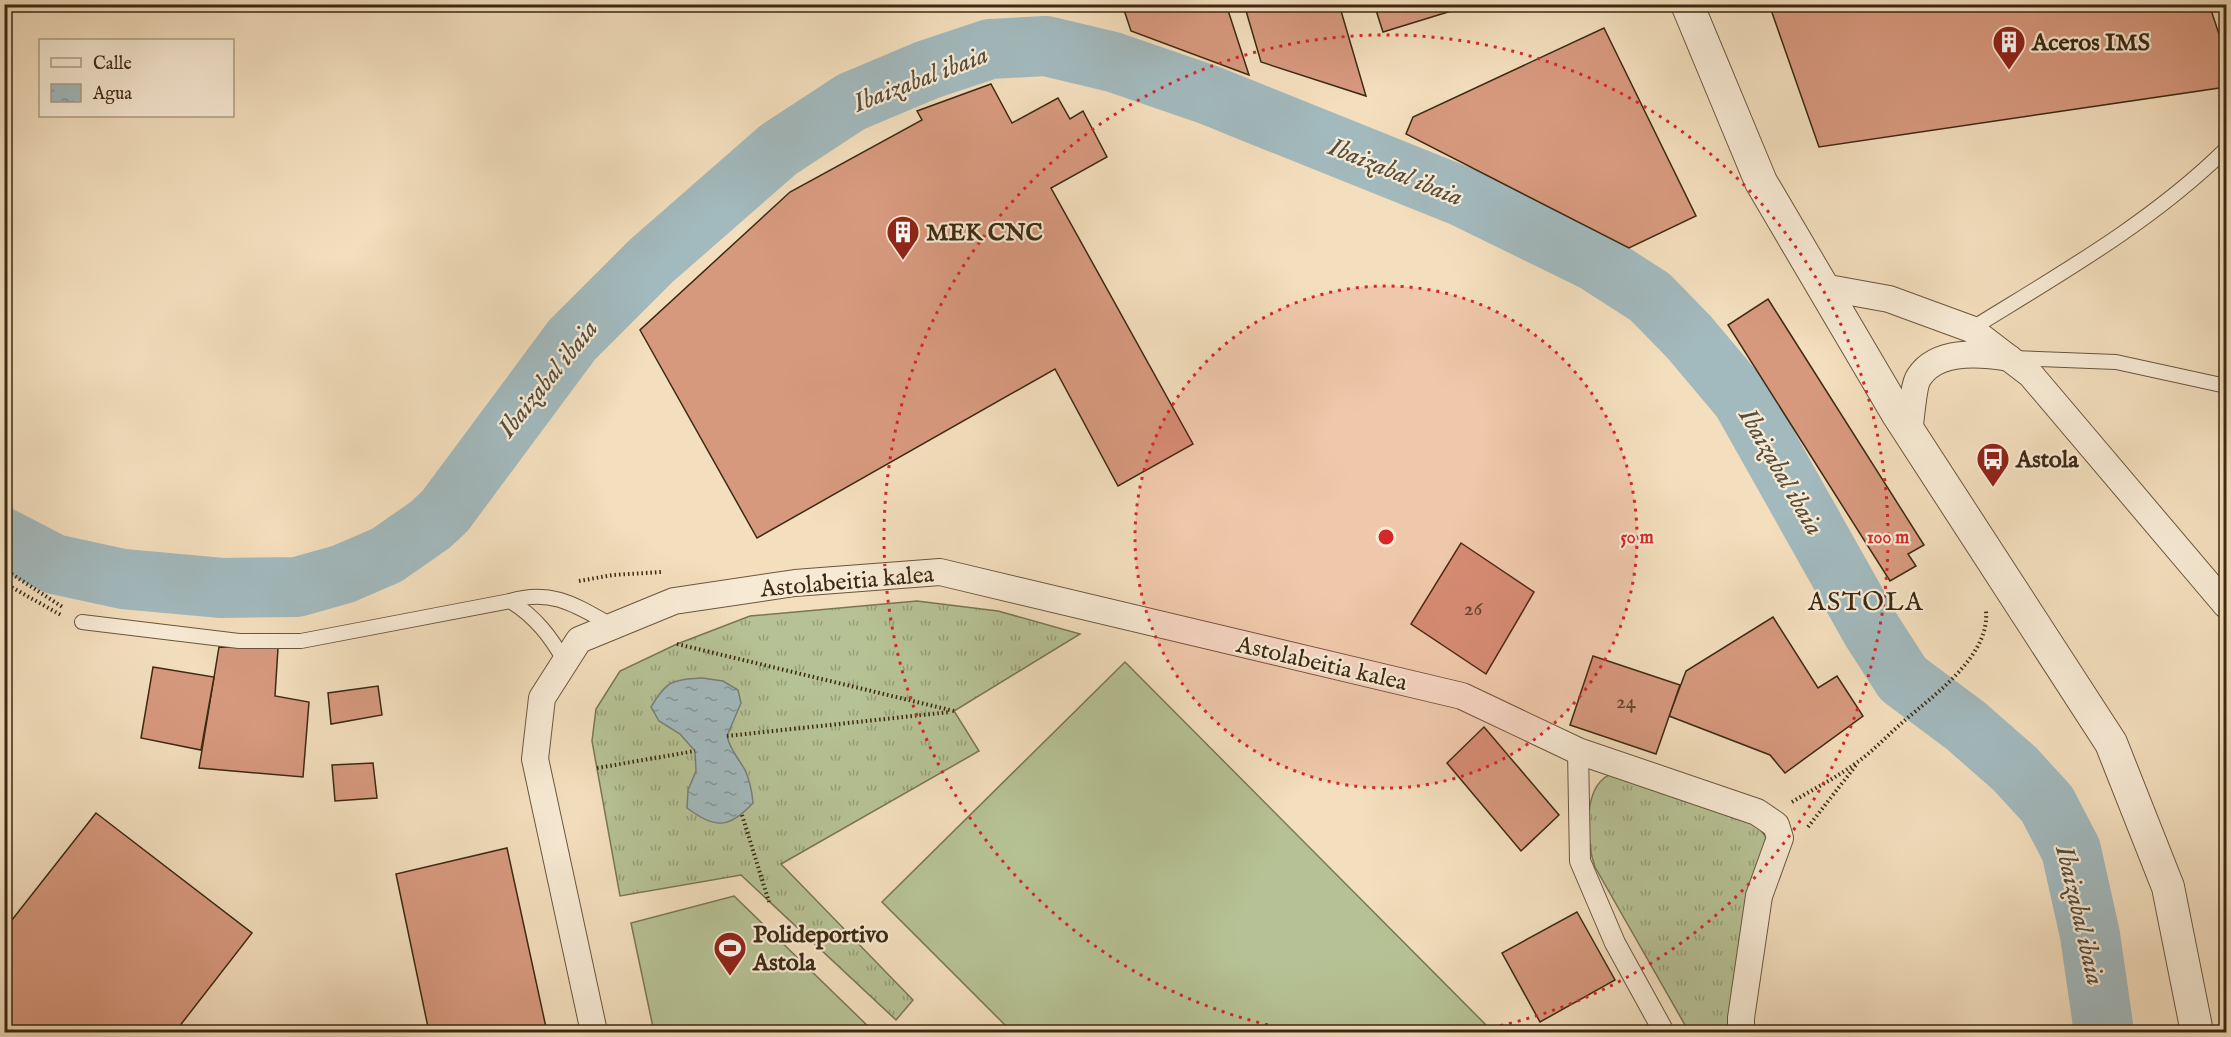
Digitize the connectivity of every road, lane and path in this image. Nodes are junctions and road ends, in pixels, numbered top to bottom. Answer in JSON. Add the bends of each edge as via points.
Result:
{"nodes":[{"id":1,"x":1687,"y":4,"type":"edge"},
{"id":2,"x":2226,"y":148,"type":"edge"},
{"id":3,"x":1823,"y":287,"type":"junction"},
{"id":4,"x":1971,"y":328,"type":"junction"},
{"id":5,"x":2009,"y":358,"type":"junction"},
{"id":6,"x":2226,"y":386,"type":"edge"},
{"id":7,"x":1909,"y":432,"type":"junction"},
{"id":8,"x":4,"y":569,"type":"edge"},
{"id":9,"x":614,"y":575,"type":"dead end"},
{"id":10,"x":578,"y":581,"type":"dead end"},
{"id":11,"x":4,"y":583,"type":"edge"},
{"id":12,"x":510,"y":601,"type":"junction"},
{"id":13,"x":2226,"y":605,"type":"edge"},
{"id":14,"x":74,"y":609,"type":"dead end"},
{"id":15,"x":82,"y":622,"type":"joint"},
{"id":16,"x":613,"y":626,"type":"junction"},
{"id":17,"x":677,"y":644,"type":"dead end"},
{"id":18,"x":565,"y":662,"type":"junction"},
{"id":19,"x":1955,"y":675,"type":"dead end"},
{"id":20,"x":727,"y":736,"type":"dead end"},
{"id":21,"x":695,"y":751,"type":"dead end"},
{"id":22,"x":1578,"y":751,"type":"junction"},
{"id":23,"x":597,"y":768,"type":"dead end"},
{"id":24,"x":1789,"y":803,"type":"dead end"},
{"id":25,"x":742,"y":815,"type":"dead end"},
{"id":26,"x":769,"y":902,"type":"dead end"},
{"id":27,"x":594,"y":1032,"type":"edge"},
{"id":28,"x":1664,"y":1032,"type":"edge"},
{"id":29,"x":1741,"y":1032,"type":"edge"},
{"id":30,"x":2197,"y":1032,"type":"edge"}],
"edges":[{"from":1,"to":3,"type":"street","via":[[1761,182]]},
{"from":2,"to":4,"type":"lane","via":[[2194,180],[2110,243]]},
{"from":3,"to":4,"type":"street","via":[[1889,299]]},
{"from":3,"to":7,"type":"street"},
{"from":4,"to":5,"type":"street"},
{"from":5,"to":6,"type":"lane","via":[[2116,362]]},
{"from":5,"to":7,"type":"street","via":[[1952,356],[1931,365],[1917,379]]},
{"from":5,"to":13,"type":"street","via":[[2031,375]]},
{"from":7,"to":30,"type":"street","via":[[2110,743],[2168,887]]},
{"from":8,"to":14,"type":"path","via":[[62,608]]},
{"from":9,"to":10,"type":"path"},
{"from":11,"to":15,"type":"path","via":[[56,614]]},
{"from":12,"to":15,"type":"lane","via":[[301,642],[239,641]]},
{"from":12,"to":16,"type":"lane","via":[[527,596],[548,597],[575,604]]},
{"from":12,"to":18,"type":"lane","via":[[552,638]]},
{"from":16,"to":18,"type":"street","name":"Astolabeitia kalea","via":[[579,640]]},
{"from":16,"to":22,"type":"street","name":"Astolabeitia kalea","via":[[674,601],[795,583],[940,572],[1462,696]]},
{"from":17,"to":20,"type":"path","via":[[954,711]]},
{"from":18,"to":27,"type":"street","name":"Astolabeitia kalea","via":[[542,698],[535,759]]},
{"from":19,"to":24,"type":"path","via":[[1859,761]]},
{"from":21,"to":23,"type":"path"},
{"from":22,"to":28,"type":"street","via":[[1580,861],[1615,943]]},
{"from":22,"to":29,"type":"street","name":"Astolabeitia kalea","via":[[1757,812],[1776,825],[1780,838],[1758,896]]},
{"from":25,"to":26,"type":"path"}]}
